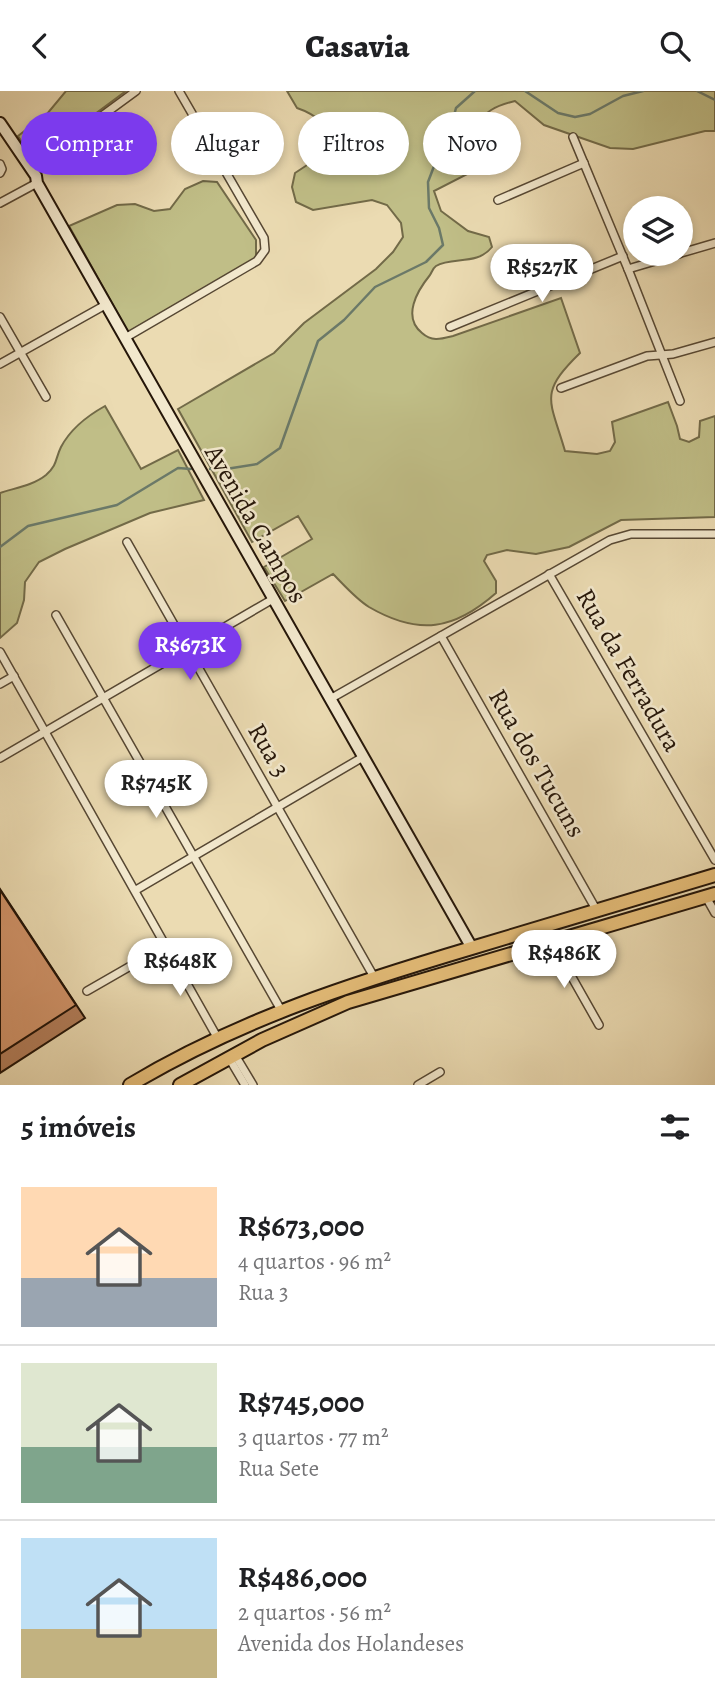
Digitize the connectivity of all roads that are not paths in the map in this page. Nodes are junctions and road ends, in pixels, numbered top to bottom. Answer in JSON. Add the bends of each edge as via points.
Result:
{"nodes":[{"id":1,"x":136,"y":91,"type":"edge"},
{"id":2,"x":179,"y":91,"type":"edge"},
{"id":3,"x":107,"y":112,"type":"edge"},
{"id":4,"x":0,"y":123,"type":"edge"},
{"id":5,"x":573,"y":137,"type":"dead end"},
{"id":6,"x":21,"y":153,"type":"edge"},
{"id":7,"x":584,"y":163,"type":"junction"},
{"id":8,"x":0,"y":164,"type":"edge"},
{"id":9,"x":0,"y":173,"type":"edge"},
{"id":10,"x":34,"y":175,"type":"edge"},
{"id":11,"x":37,"y":183,"type":"junction"},
{"id":12,"x":498,"y":200,"type":"dead end"},
{"id":13,"x":0,"y":203,"type":"edge"},
{"id":14,"x":715,"y":243,"type":"edge"},
{"id":15,"x":693,"y":249,"type":"edge"},
{"id":16,"x":623,"y":256,"type":"joint"},
{"id":17,"x":627,"y":266,"type":"edge"},
{"id":18,"x":638,"y":266,"type":"edge"},
{"id":19,"x":628,"y":269,"type":"junction"},
{"id":20,"x":107,"y":305,"type":"junction"},
{"id":21,"x":0,"y":317,"type":"edge"},
{"id":22,"x":450,"y":327,"type":"dead end"},
{"id":23,"x":125,"y":338,"type":"junction"},
{"id":24,"x":715,"y":342,"type":"edge"},
{"id":25,"x":20,"y":353,"type":"junction"},
{"id":26,"x":662,"y":355,"type":"junction"},
{"id":27,"x":0,"y":364,"type":"edge"},
{"id":28,"x":561,"y":389,"type":"dead end"},
{"id":29,"x":46,"y":397,"type":"dead end"},
{"id":30,"x":680,"y":401,"type":"dead end"},
{"id":31,"x":715,"y":534,"type":"edge"},
{"id":32,"x":127,"y":542,"type":"dead end"},
{"id":33,"x":549,"y":574,"type":"junction"},
{"id":34,"x":273,"y":599,"type":"junction"},
{"id":35,"x":56,"y":615,"type":"dead end"},
{"id":36,"x":441,"y":636,"type":"junction"},
{"id":37,"x":188,"y":649,"type":"junction"},
{"id":38,"x":0,"y":652,"type":"edge"},
{"id":39,"x":14,"y":676,"type":"junction"},
{"id":40,"x":0,"y":684,"type":"edge"},
{"id":41,"x":103,"y":698,"type":"junction"},
{"id":42,"x":330,"y":699,"type":"junction"},
{"id":43,"x":46,"y":732,"type":"junction"},
{"id":44,"x":363,"y":757,"type":"junction"},
{"id":45,"x":0,"y":758,"type":"edge"},
{"id":46,"x":277,"y":807,"type":"junction"},
{"id":47,"x":193,"y":856,"type":"junction"},
{"id":48,"x":715,"y":860,"type":"edge"},
{"id":49,"x":715,"y":875,"type":"edge"},
{"id":50,"x":135,"y":890,"type":"junction"},
{"id":51,"x":710,"y":896,"type":"edge"},
{"id":52,"x":597,"y":911,"type":"junction"},
{"id":53,"x":715,"y":913,"type":"edge"},
{"id":54,"x":552,"y":942,"type":"junction"},
{"id":55,"x":167,"y":945,"type":"junction"},
{"id":56,"x":472,"y":948,"type":"junction"},
{"id":57,"x":374,"y":977,"type":"junction"},
{"id":58,"x":87,"y":991,"type":"dead end"},
{"id":59,"x":281,"y":1010,"type":"junction"},
{"id":60,"x":599,"y":1025,"type":"dead end"},
{"id":61,"x":218,"y":1037,"type":"junction"},
{"id":62,"x":232,"y":1056,"type":"junction"},
{"id":63,"x":440,"y":1072,"type":"dead end"},
{"id":64,"x":130,"y":1085,"type":"edge"},
{"id":65,"x":180,"y":1085,"type":"edge"},
{"id":66,"x":245,"y":1085,"type":"edge"},
{"id":67,"x":253,"y":1085,"type":"edge"},
{"id":68,"x":418,"y":1085,"type":"edge"}],
"edges":[{"from":1,"to":3,"type":"street"},
{"from":2,"to":23,"type":"street","via":[[264,238],[265,250],[257,261]]},
{"from":4,"to":6,"type":"street","name":"Avenida Campos"},
{"from":5,"to":7,"type":"street"},
{"from":7,"to":12,"type":"street"},
{"from":7,"to":16,"type":"street"},
{"from":8,"to":9,"type":"street"},
{"from":10,"to":11,"type":"street","name":"Avenida Campos"},
{"from":11,"to":13,"type":"street"},
{"from":11,"to":20,"type":"street","name":"Avenida Campos"},
{"from":14,"to":15,"type":"street"},
{"from":16,"to":22,"type":"street"},
{"from":17,"to":19,"type":"street"},
{"from":18,"to":19,"type":"street"},
{"from":19,"to":26,"type":"street"},
{"from":20,"to":23,"type":"street","name":"Avenida Campos"},
{"from":20,"to":25,"type":"street"},
{"from":21,"to":25,"type":"street"},
{"from":23,"to":34,"type":"street","name":"Avenida Campos"},
{"from":24,"to":26,"type":"street"},
{"from":25,"to":27,"type":"street"},
{"from":25,"to":29,"type":"street"},
{"from":26,"to":28,"type":"street","via":[[647,356]]},
{"from":26,"to":30,"type":"street"},
{"from":31,"to":33,"type":"street","via":[[631,534],[610,540]]},
{"from":32,"to":37,"type":"street","name":"Rua 3"},
{"from":33,"to":36,"type":"street"},
{"from":33,"to":48,"type":"street","name":"Rua da Ferradura"},
{"from":34,"to":37,"type":"street"},
{"from":34,"to":42,"type":"street","name":"Avenida Campos"},
{"from":35,"to":41,"type":"street"},
{"from":36,"to":42,"type":"street"},
{"from":36,"to":52,"type":"street","name":"Rua dos Tucuns"},
{"from":37,"to":41,"type":"street"},
{"from":37,"to":46,"type":"street","name":"Rua 3"},
{"from":38,"to":39,"type":"street"},
{"from":39,"to":40,"type":"street"},
{"from":39,"to":43,"type":"street"},
{"from":41,"to":43,"type":"street"},
{"from":41,"to":47,"type":"street"},
{"from":42,"to":44,"type":"street","name":"Avenida Campos"},
{"from":43,"to":45,"type":"street"},
{"from":43,"to":50,"type":"street"},
{"from":44,"to":46,"type":"street"},
{"from":44,"to":56,"type":"street","name":"Avenida Campos"},
{"from":46,"to":47,"type":"street"},
{"from":46,"to":57,"type":"street","name":"Rua 3"},
{"from":47,"to":50,"type":"street"},
{"from":47,"to":59,"type":"street"},
{"from":49,"to":52,"type":"main road"},
{"from":50,"to":55,"type":"street"},
{"from":51,"to":53,"type":"street"},
{"from":51,"to":54,"type":"main road"},
{"from":52,"to":56,"type":"main road"},
{"from":54,"to":60,"type":"street"},
{"from":54,"to":62,"type":"main road","via":[[348,1002]]},
{"from":55,"to":58,"type":"street"},
{"from":55,"to":61,"type":"street"},
{"from":56,"to":57,"type":"main road"},
{"from":57,"to":59,"type":"main road"},
{"from":59,"to":61,"type":"main road"},
{"from":61,"to":64,"type":"main road"},
{"from":62,"to":65,"type":"main road"},
{"from":62,"to":66,"type":"street"},
{"from":62,"to":67,"type":"street"},
{"from":63,"to":68,"type":"street"}]}
